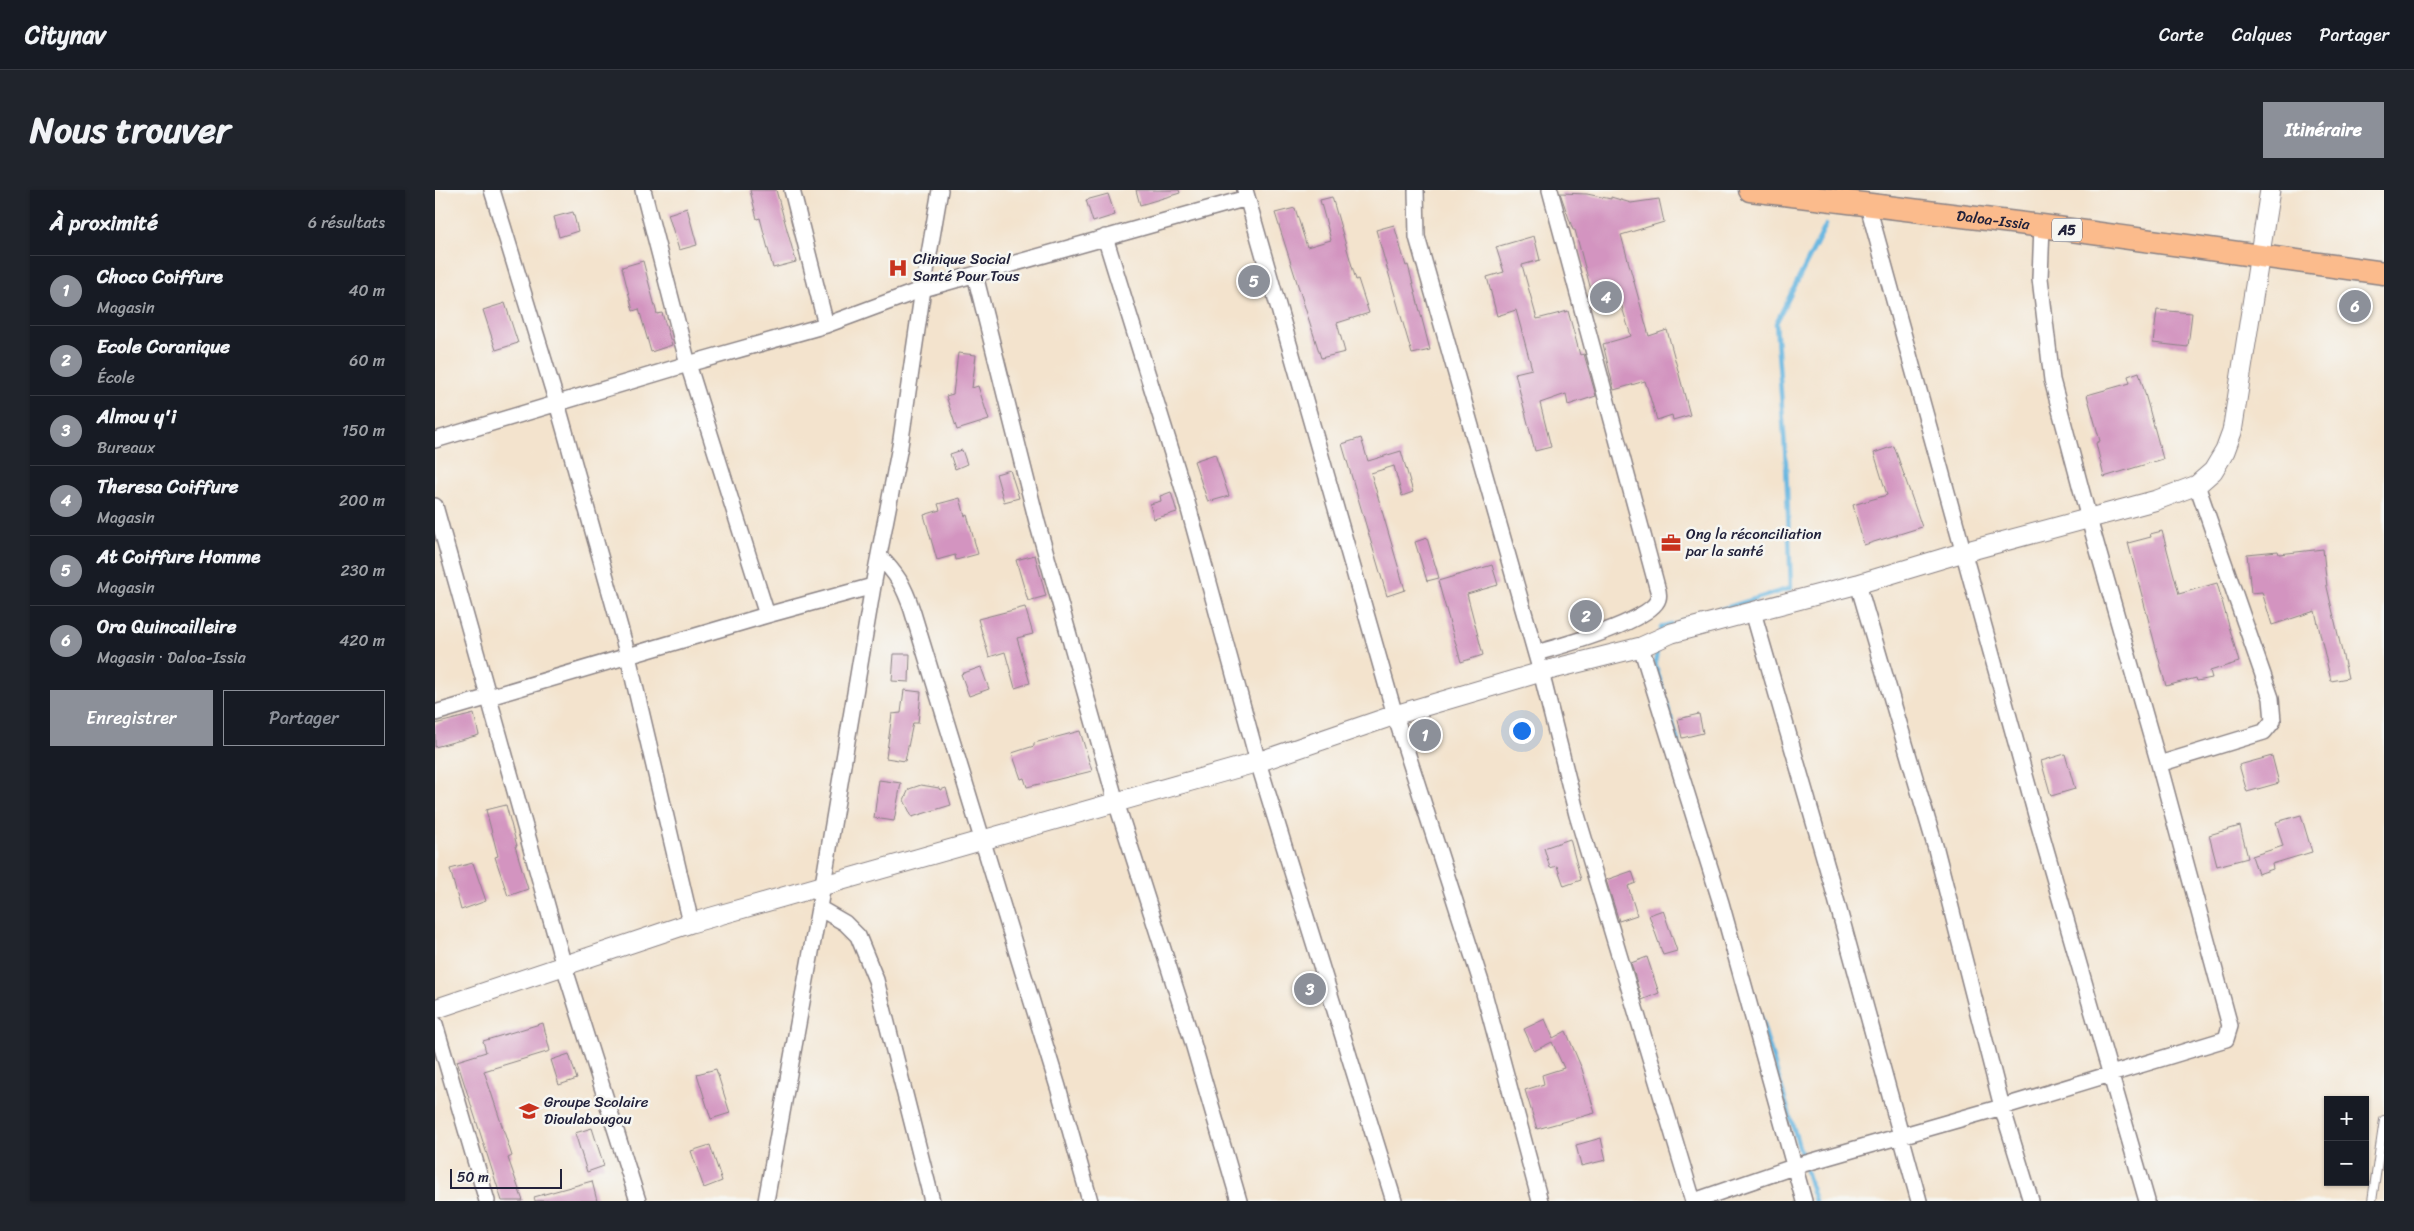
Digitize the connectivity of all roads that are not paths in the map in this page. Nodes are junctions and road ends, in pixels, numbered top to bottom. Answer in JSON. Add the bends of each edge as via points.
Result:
{"nodes":[{"id":1,"x":492,"y":190,"type":"edge"},
{"id":2,"x":643,"y":190,"type":"edge"},
{"id":3,"x":792,"y":190,"type":"edge"},
{"id":4,"x":941,"y":190,"type":"edge"},
{"id":5,"x":1416,"y":190,"type":"edge"},
{"id":6,"x":1550,"y":190,"type":"edge"},
{"id":7,"x":1750,"y":190,"type":"edge"},
{"id":8,"x":2270,"y":190,"type":"edge"},
{"id":9,"x":1246,"y":194,"type":"edge"},
{"id":10,"x":1868,"y":206,"type":"junction"},
{"id":11,"x":2041,"y":226,"type":"junction"},
{"id":12,"x":1105,"y":237,"type":"junction"},
{"id":13,"x":2259,"y":256,"type":"junction"},
{"id":14,"x":2384,"y":273,"type":"edge"},
{"id":15,"x":975,"y":275,"type":"junction"},
{"id":16,"x":923,"y":290,"type":"junction"},
{"id":17,"x":827,"y":325,"type":"junction"},
{"id":18,"x":688,"y":364,"type":"junction"},
{"id":19,"x":557,"y":403,"type":"junction"},
{"id":20,"x":435,"y":440,"type":"edge"},
{"id":21,"x":2197,"y":485,"type":"junction"},
{"id":22,"x":435,"y":506,"type":"edge"},
{"id":23,"x":2089,"y":518,"type":"junction"},
{"id":24,"x":1964,"y":552,"type":"junction"},
{"id":25,"x":879,"y":556,"type":"junction"},
{"id":26,"x":1858,"y":584,"type":"junction"},
{"id":27,"x":873,"y":586,"type":"junction"},
{"id":28,"x":1753,"y":612,"type":"junction"},
{"id":29,"x":767,"y":615,"type":"junction"},
{"id":30,"x":1645,"y":645,"type":"junction"},
{"id":31,"x":1536,"y":653,"type":"junction"},
{"id":32,"x":627,"y":656,"type":"junction"},
{"id":33,"x":1541,"y":672,"type":"junction"},
{"id":34,"x":489,"y":697,"type":"junction"},
{"id":35,"x":435,"y":713,"type":"edge"},
{"id":36,"x":1395,"y":715,"type":"junction"},
{"id":37,"x":1258,"y":762,"type":"junction"},
{"id":38,"x":2159,"y":764,"type":"junction"},
{"id":39,"x":1116,"y":802,"type":"junction"},
{"id":40,"x":983,"y":841,"type":"junction"},
{"id":41,"x":822,"y":886,"type":"junction"},
{"id":42,"x":819,"y":908,"type":"junction"},
{"id":43,"x":691,"y":923,"type":"junction"},
{"id":44,"x":564,"y":966,"type":"junction"},
{"id":45,"x":435,"y":1009,"type":"edge"},
{"id":46,"x":435,"y":1024,"type":"edge"},
{"id":47,"x":2109,"y":1074,"type":"junction"},
{"id":48,"x":2002,"y":1107,"type":"junction"},
{"id":49,"x":2384,"y":1120,"type":"edge"},
{"id":50,"x":1901,"y":1136,"type":"junction"},
{"id":51,"x":1795,"y":1166,"type":"junction"},
{"id":52,"x":764,"y":1200,"type":"edge"},
{"id":53,"x":487,"y":1201,"type":"edge"},
{"id":54,"x":638,"y":1201,"type":"edge"},
{"id":55,"x":932,"y":1201,"type":"edge"},
{"id":56,"x":1090,"y":1201,"type":"edge"},
{"id":57,"x":1239,"y":1201,"type":"edge"},
{"id":58,"x":1394,"y":1201,"type":"edge"},
{"id":59,"x":1540,"y":1201,"type":"edge"},
{"id":60,"x":1694,"y":1201,"type":"edge"},
{"id":61,"x":1804,"y":1201,"type":"edge"},
{"id":62,"x":1919,"y":1201,"type":"edge"},
{"id":63,"x":2031,"y":1201,"type":"edge"},
{"id":64,"x":2147,"y":1201,"type":"edge"},
{"id":65,"x":2372,"y":1201,"type":"edge"}],
"edges":[{"from":1,"to":19,"type":"street"},
{"from":2,"to":18,"type":"street"},
{"from":3,"to":17,"type":"street"},
{"from":4,"to":16,"type":"street"},
{"from":5,"to":31,"type":"street","via":[[1417,237]]},
{"from":6,"to":31,"type":"street","via":[[1658,599],[1651,608],[1595,636]]},
{"from":7,"to":10,"type":"main road","name":"Daloa-Issia","number":"A5"},
{"from":8,"to":13,"type":"street"},
{"from":9,"to":12,"type":"street"},
{"from":9,"to":36,"type":"street"},
{"from":10,"to":11,"type":"main road","name":"Daloa-Issia","number":"A5"},
{"from":10,"to":24,"type":"street"},
{"from":11,"to":13,"type":"main road","name":"Daloa-Issia","number":"A5"},
{"from":11,"to":23,"type":"street","via":[[2040,278],[2052,380]]},
{"from":12,"to":15,"type":"street"},
{"from":12,"to":37,"type":"street","via":[[1185,495]]},
{"from":13,"to":14,"type":"main road","name":"Daloa-Issia","number":"A5"},
{"from":13,"to":21,"type":"street","via":[[2232,432],[2213,470]]},
{"from":15,"to":16,"type":"street"},
{"from":15,"to":39,"type":"street","via":[[1037,522]]},
{"from":16,"to":17,"type":"street"},
{"from":16,"to":25,"type":"street","via":[[900,446]]},
{"from":17,"to":18,"type":"street"},
{"from":18,"to":19,"type":"street"},
{"from":18,"to":29,"type":"street"},
{"from":19,"to":20,"type":"street"},
{"from":19,"to":32,"type":"street"},
{"from":21,"to":23,"type":"street","via":[[2157,500]]},
{"from":21,"to":38,"type":"street","via":[[2271,698],[2273,721],[2264,732]]},
{"from":22,"to":34,"type":"street"},
{"from":23,"to":24,"type":"street"},
{"from":23,"to":38,"type":"street"},
{"from":24,"to":26,"type":"street"},
{"from":24,"to":47,"type":"street"},
{"from":25,"to":27,"type":"street"},
{"from":25,"to":40,"type":"street","via":[[905,589]]},
{"from":26,"to":28,"type":"street"},
{"from":26,"to":48,"type":"street","via":[[1936,849]]},
{"from":27,"to":29,"type":"street"},
{"from":27,"to":41,"type":"street"},
{"from":28,"to":30,"type":"street","via":[[1669,634]]},
{"from":28,"to":50,"type":"street"},
{"from":29,"to":32,"type":"street"},
{"from":30,"to":33,"type":"street"},
{"from":30,"to":51,"type":"street"},
{"from":31,"to":33,"type":"street"},
{"from":32,"to":34,"type":"street"},
{"from":32,"to":43,"type":"street"},
{"from":33,"to":36,"type":"street"},
{"from":33,"to":60,"type":"street","via":[[1577,816]]},
{"from":34,"to":35,"type":"street"},
{"from":34,"to":44,"type":"street"},
{"from":36,"to":37,"type":"street"},
{"from":36,"to":59,"type":"street","via":[[1481,982]]},
{"from":37,"to":39,"type":"street"},
{"from":37,"to":58,"type":"street"},
{"from":38,"to":47,"type":"street","via":[[2230,1026],[2226,1039],[2217,1043]]},
{"from":39,"to":40,"type":"street"},
{"from":39,"to":57,"type":"street","via":[[1192,1040]]},
{"from":40,"to":41,"type":"street"},
{"from":40,"to":56,"type":"street"},
{"from":41,"to":42,"type":"street"},
{"from":41,"to":43,"type":"street"},
{"from":42,"to":52,"type":"street"},
{"from":42,"to":55,"type":"street","via":[[845,923],[858,936],[871,966]]},
{"from":43,"to":44,"type":"street"},
{"from":44,"to":45,"type":"street"},
{"from":44,"to":54,"type":"street"},
{"from":46,"to":53,"type":"street"},
{"from":47,"to":48,"type":"street"},
{"from":47,"to":64,"type":"street"},
{"from":48,"to":50,"type":"street"},
{"from":48,"to":63,"type":"street"},
{"from":49,"to":65,"type":"lane"},
{"from":50,"to":51,"type":"street"},
{"from":50,"to":62,"type":"street"},
{"from":51,"to":60,"type":"street"},
{"from":51,"to":61,"type":"street"}]}
